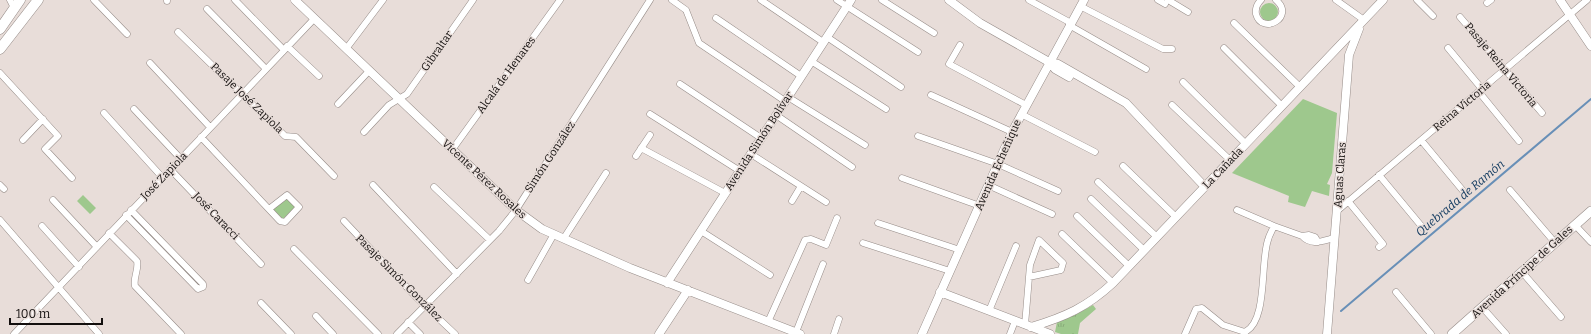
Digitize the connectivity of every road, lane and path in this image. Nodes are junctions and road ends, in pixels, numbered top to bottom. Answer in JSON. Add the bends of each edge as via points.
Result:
{"nodes":[{"id":1,"x":38,"y":0,"type":"edge"},
{"id":2,"x":94,"y":0,"type":"edge"},
{"id":3,"x":235,"y":0,"type":"edge"},
{"id":4,"x":295,"y":0,"type":"edge"},
{"id":5,"x":383,"y":0,"type":"edge"},
{"id":6,"x":473,"y":0,"type":"edge"},
{"id":7,"x":560,"y":0,"type":"edge"},
{"id":8,"x":650,"y":0,"type":"edge"},
{"id":9,"x":672,"y":0,"type":"edge"},
{"id":10,"x":761,"y":0,"type":"edge"},
{"id":11,"x":838,"y":0,"type":"edge"},
{"id":12,"x":882,"y":0,"type":"edge"},
{"id":13,"x":949,"y":0,"type":"edge"},
{"id":14,"x":1029,"y":0,"type":"edge"},
{"id":15,"x":1158,"y":0,"type":"edge"},
{"id":16,"x":1261,"y":0,"type":"edge"},
{"id":17,"x":1276,"y":0,"type":"edge"},
{"id":18,"x":1336,"y":0,"type":"edge"},
{"id":19,"x":1383,"y":0,"type":"edge"},
{"id":20,"x":1417,"y":0,"type":"edge"},
{"id":21,"x":1560,"y":0,"type":"edge"},
{"id":22,"x":1587,"y":0,"type":"edge"},
{"id":23,"x":1083,"y":2,"type":"edge"},
{"id":24,"x":1167,"y":2,"type":"edge"},
{"id":25,"x":15,"y":3,"type":"edge"},
{"id":26,"x":849,"y":3,"type":"edge"},
{"id":27,"x":207,"y":9,"type":"dead end"},
{"id":28,"x":1188,"y":12,"type":"dead end"},
{"id":29,"x":1570,"y":15,"type":"junction"},
{"id":30,"x":1433,"y":16,"type":"dead end"},
{"id":31,"x":1460,"y":17,"type":"dead end"},
{"id":32,"x":716,"y":18,"type":"dead end"},
{"id":33,"x":314,"y":19,"type":"junction"},
{"id":34,"x":1364,"y":20,"type":"junction"},
{"id":35,"x":1234,"y":23,"type":"dead end"},
{"id":36,"x":1070,"y":24,"type":"junction"},
{"id":37,"x":18,"y":25,"type":"junction"},
{"id":38,"x":0,"y":29,"type":"edge"},
{"id":39,"x":178,"y":32,"type":"dead end"},
{"id":40,"x":934,"y":33,"type":"dead end"},
{"id":41,"x":127,"y":34,"type":"dead end"},
{"id":42,"x":825,"y":39,"type":"junction"},
{"id":43,"x":960,"y":45,"type":"dead end"},
{"id":44,"x":1591,"y":46,"type":"edge"},
{"id":45,"x":286,"y":48,"type":"junction"},
{"id":46,"x":1224,"y":48,"type":"dead end"},
{"id":47,"x":1448,"y":48,"type":"dead end"},
{"id":48,"x":346,"y":49,"type":"junction"},
{"id":49,"x":1172,"y":49,"type":"dead end"},
{"id":50,"x":0,"y":50,"type":"edge"},
{"id":51,"x":1335,"y":50,"type":"junction"},
{"id":52,"x":918,"y":52,"type":"dead end"},
{"id":53,"x":1349,"y":55,"type":"junction"},
{"id":54,"x":811,"y":61,"type":"junction"},
{"id":55,"x":1049,"y":62,"type":"junction"},
{"id":56,"x":150,"y":63,"type":"dead end"},
{"id":57,"x":266,"y":69,"type":"junction"},
{"id":58,"x":1146,"y":69,"type":"dead end"},
{"id":59,"x":1505,"y":69,"type":"junction"},
{"id":60,"x":369,"y":71,"type":"junction"},
{"id":61,"x":0,"y":73,"type":"edge"},
{"id":62,"x":318,"y":76,"type":"dead end"},
{"id":63,"x":801,"y":76,"type":"junction"},
{"id":64,"x":1183,"y":82,"type":"dead end"},
{"id":65,"x":680,"y":84,"type":"dead end"},
{"id":66,"x":901,"y":87,"type":"dead end"},
{"id":67,"x":1300,"y":87,"type":"junction"},
{"id":68,"x":1480,"y":90,"type":"junction"},
{"id":69,"x":242,"y":94,"type":"junction"},
{"id":70,"x":931,"y":95,"type":"dead end"},
{"id":71,"x":399,"y":99,"type":"junction"},
{"id":72,"x":786,"y":99,"type":"junction"},
{"id":73,"x":338,"y":104,"type":"dead end"},
{"id":74,"x":1026,"y":105,"type":"junction"},
{"id":75,"x":1172,"y":105,"type":"dead end"},
{"id":76,"x":1282,"y":106,"type":"junction"},
{"id":77,"x":134,"y":109,"type":"dead end"},
{"id":78,"x":886,"y":109,"type":"dead end"},
{"id":79,"x":104,"y":113,"type":"dead end"},
{"id":80,"x":1542,"y":113,"type":"dead end"},
{"id":81,"x":650,"y":114,"type":"dead end"},
{"id":82,"x":1021,"y":114,"type":"junction"},
{"id":83,"x":776,"y":115,"type":"junction"},
{"id":84,"x":42,"y":119,"type":"junction"},
{"id":85,"x":210,"y":127,"type":"junction"},
{"id":86,"x":364,"y":132,"type":"dead end"},
{"id":87,"x":1012,"y":132,"type":"junction"},
{"id":88,"x":650,"y":135,"type":"dead end"},
{"id":89,"x":918,"y":136,"type":"dead end"},
{"id":90,"x":201,"y":137,"type":"junction"},
{"id":91,"x":761,"y":138,"type":"junction"},
{"id":92,"x":23,"y":140,"type":"dead end"},
{"id":93,"x":1421,"y":140,"type":"junction"},
{"id":94,"x":1519,"y":141,"type":"dead end"},
{"id":95,"x":1246,"y":144,"type":"junction"},
{"id":96,"x":865,"y":145,"type":"dead end"},
{"id":97,"x":641,"y":148,"type":"junction"},
{"id":98,"x":452,"y":150,"type":"junction"},
{"id":99,"x":1095,"y":152,"type":"dead end"},
{"id":100,"x":751,"y":154,"type":"junction"},
{"id":101,"x":636,"y":156,"type":"dead end"},
{"id":102,"x":180,"y":158,"type":"junction"},
{"id":103,"x":1230,"y":160,"type":"junction"},
{"id":104,"x":998,"y":164,"type":"junction"},
{"id":105,"x":1123,"y":166,"type":"dead end"},
{"id":106,"x":852,"y":167,"type":"dead end"},
{"id":107,"x":170,"y":169,"type":"junction"},
{"id":108,"x":740,"y":171,"type":"junction"},
{"id":109,"x":606,"y":173,"type":"dead end"},
{"id":110,"x":334,"y":176,"type":"dead end"},
{"id":111,"x":1379,"y":176,"type":"junction"},
{"id":112,"x":162,"y":177,"type":"junction"},
{"id":113,"x":72,"y":178,"type":"dead end"},
{"id":114,"x":902,"y":178,"type":"dead end"},
{"id":115,"x":1098,"y":182,"type":"dead end"},
{"id":116,"x":373,"y":185,"type":"dead end"},
{"id":117,"x":988,"y":185,"type":"junction"},
{"id":118,"x":801,"y":186,"type":"junction"},
{"id":119,"x":1205,"y":186,"type":"junction"},
{"id":120,"x":434,"y":187,"type":"dead end"},
{"id":121,"x":1510,"y":190,"type":"dead end"},
{"id":122,"x":1058,"y":191,"type":"dead end"},
{"id":123,"x":1464,"y":192,"type":"dead end"},
{"id":124,"x":725,"y":193,"type":"junction"},
{"id":125,"x":1091,"y":199,"type":"dead end"},
{"id":126,"x":53,"y":200,"type":"dead end"},
{"id":127,"x":792,"y":200,"type":"dead end"},
{"id":128,"x":1348,"y":201,"type":"junction"},
{"id":129,"x":826,"y":202,"type":"dead end"},
{"id":130,"x":980,"y":206,"type":"junction"},
{"id":131,"x":269,"y":209,"type":"junction"},
{"id":132,"x":131,"y":210,"type":"junction"},
{"id":133,"x":516,"y":210,"type":"junction"},
{"id":134,"x":1237,"y":210,"type":"dead end"},
{"id":135,"x":1337,"y":211,"type":"junction"},
{"id":136,"x":1591,"y":211,"type":"edge"},
{"id":137,"x":1052,"y":214,"type":"dead end"},
{"id":138,"x":126,"y":215,"type":"junction"},
{"id":139,"x":1077,"y":216,"type":"dead end"},
{"id":140,"x":1176,"y":217,"type":"junction"},
{"id":141,"x":837,"y":218,"type":"dead end"},
{"id":142,"x":0,"y":220,"type":"edge"},
{"id":143,"x":344,"y":221,"type":"dead end"},
{"id":144,"x":878,"y":223,"type":"dead end"},
{"id":145,"x":1575,"y":225,"type":"junction"},
{"id":146,"x":42,"y":226,"type":"dead end"},
{"id":147,"x":1274,"y":226,"type":"junction"},
{"id":148,"x":1423,"y":228,"type":"dead end"},
{"id":149,"x":701,"y":231,"type":"junction"},
{"id":150,"x":109,"y":233,"type":"junction"},
{"id":151,"x":554,"y":234,"type":"junction"},
{"id":152,"x":1062,"y":234,"type":"dead end"},
{"id":153,"x":1157,"y":237,"type":"junction"},
{"id":154,"x":564,"y":238,"type":"junction"},
{"id":155,"x":1334,"y":238,"type":"junction"},
{"id":156,"x":1551,"y":238,"type":"dead end"},
{"id":157,"x":490,"y":240,"type":"junction"},
{"id":158,"x":1591,"y":242,"type":"edge"},
{"id":159,"x":863,"y":243,"type":"dead end"},
{"id":160,"x":1016,"y":246,"type":"dead end"},
{"id":161,"x":97,"y":247,"type":"junction"},
{"id":162,"x":1379,"y":247,"type":"dead end"},
{"id":163,"x":294,"y":249,"type":"dead end"},
{"id":164,"x":960,"y":250,"type":"junction"},
{"id":165,"x":1144,"y":250,"type":"junction"},
{"id":166,"x":261,"y":264,"type":"dead end"},
{"id":167,"x":823,"y":264,"type":"dead end"},
{"id":168,"x":1129,"y":266,"type":"junction"},
{"id":169,"x":79,"y":267,"type":"junction"},
{"id":170,"x":950,"y":271,"type":"junction"},
{"id":171,"x":1522,"y":272,"type":"junction"},
{"id":172,"x":457,"y":274,"type":"junction"},
{"id":173,"x":770,"y":275,"type":"dead end"},
{"id":174,"x":1029,"y":277,"type":"junction"},
{"id":175,"x":528,"y":280,"type":"dead end"},
{"id":176,"x":667,"y":283,"type":"junction"},
{"id":177,"x":1113,"y":283,"type":"junction"},
{"id":178,"x":59,"y":287,"type":"junction"},
{"id":179,"x":688,"y":290,"type":"junction"},
{"id":180,"x":940,"y":292,"type":"junction"},
{"id":181,"x":1396,"y":292,"type":"dead end"},
{"id":182,"x":261,"y":303,"type":"dead end"},
{"id":183,"x":425,"y":306,"type":"junction"},
{"id":184,"x":1482,"y":307,"type":"junction"},
{"id":185,"x":989,"y":311,"type":"junction"},
{"id":186,"x":316,"y":316,"type":"dead end"},
{"id":187,"x":1561,"y":317,"type":"dead end"},
{"id":188,"x":839,"y":319,"type":"dead end"},
{"id":189,"x":1015,"y":321,"type":"junction"},
{"id":190,"x":1053,"y":321,"type":"junction"},
{"id":191,"x":408,"y":322,"type":"junction"},
{"id":192,"x":768,"y":322,"type":"junction"},
{"id":193,"x":1028,"y":326,"type":"junction"},
{"id":194,"x":798,"y":333,"type":"edge"},
{"id":195,"x":1047,"y":333,"type":"edge"},
{"id":196,"x":14,"y":334,"type":"edge"},
{"id":197,"x":99,"y":334,"type":"edge"},
{"id":198,"x":181,"y":334,"type":"edge"},
{"id":199,"x":291,"y":334,"type":"edge"},
{"id":200,"x":333,"y":334,"type":"edge"},
{"id":201,"x":378,"y":334,"type":"edge"},
{"id":202,"x":397,"y":334,"type":"edge"},
{"id":203,"x":420,"y":334,"type":"edge"},
{"id":204,"x":455,"y":334,"type":"edge"},
{"id":205,"x":659,"y":334,"type":"edge"},
{"id":206,"x":834,"y":334,"type":"edge"},
{"id":207,"x":922,"y":334,"type":"edge"},
{"id":208,"x":1010,"y":334,"type":"edge"},
{"id":209,"x":1185,"y":334,"type":"edge"},
{"id":210,"x":1328,"y":334,"type":"edge"},
{"id":211,"x":1431,"y":334,"type":"edge"},
{"id":212,"x":1452,"y":334,"type":"edge"},
{"id":213,"x":1506,"y":334,"type":"edge"}],
"edges":[{"from":1,"to":37,"type":"main road"},
{"from":2,"to":41,"type":"street"},
{"from":3,"to":45,"type":"street"},
{"from":4,"to":33,"type":"street","name":"Vicente Pérez Rosales"},
{"from":5,"to":48,"type":"street"},
{"from":6,"to":71,"type":"street","name":"Gibraltar","via":[[407,94]]},
{"from":7,"to":98,"type":"street","name":"Alcalá de Henares"},
{"from":8,"to":133,"type":"street","name":"Simón González"},
{"from":9,"to":72,"type":"street","via":[[686,10],[699,43]]},
{"from":10,"to":42,"type":"street"},
{"from":11,"to":26,"type":"street"},
{"from":12,"to":40,"type":"street"},
{"from":13,"to":55,"type":"street","via":[[980,24]]},
{"from":14,"to":36,"type":"street"},
{"from":15,"to":24,"type":"street"},
{"from":16,"to":17,"type":"street","via":[[1256,7],[1256,15],[1262,22],[1270,24],[1278,21],[1282,13],[1281,5]]},
{"from":18,"to":34,"type":"street"},
{"from":19,"to":34,"type":"street","name":"La Cañada"},
{"from":20,"to":30,"type":"street"},
{"from":21,"to":29,"type":"street"},
{"from":22,"to":29,"type":"street","name":"Reina Victoria"},
{"from":23,"to":36,"type":"street","name":"Avenida Echeñique"},
{"from":23,"to":49,"type":"street","via":[[1163,50]]},
{"from":24,"to":28,"type":"street"},
{"from":25,"to":37,"type":"main road"},
{"from":25,"to":38,"type":"main road"},
{"from":26,"to":42,"type":"street","name":"Avenida Simón Bolívar"},
{"from":26,"to":52,"type":"street"},
{"from":27,"to":57,"type":"street"},
{"from":29,"to":44,"type":"street"},
{"from":29,"to":59,"type":"street","name":"Reina Victoria"},
{"from":31,"to":59,"type":"street","name":"Pasaje Reina Victoria"},
{"from":32,"to":63,"type":"street"},
{"from":33,"to":45,"type":"street","name":"José Zapiola"},
{"from":33,"to":48,"type":"street","name":"Vicente Pérez Rosales"},
{"from":34,"to":51,"type":"street","name":"La Cañada"},
{"from":34,"to":53,"type":"street","name":"Aguas Claras"},
{"from":35,"to":67,"type":"street"},
{"from":36,"to":55,"type":"street","name":"Avenida Echeñique"},
{"from":36,"to":58,"type":"street"},
{"from":37,"to":50,"type":"main road"},
{"from":39,"to":69,"type":"street","name":"Pasaje José Zapiola"},
{"from":42,"to":54,"type":"street","name":"Avenida Simón Bolívar"},
{"from":42,"to":66,"type":"street"},
{"from":43,"to":74,"type":"street","via":[[950,64]]},
{"from":45,"to":57,"type":"street","name":"José Zapiola"},
{"from":45,"to":62,"type":"street"},
{"from":46,"to":76,"type":"street"},
{"from":47,"to":68,"type":"street"},
{"from":48,"to":60,"type":"street","name":"Vicente Pérez Rosales"},
{"from":51,"to":53,"type":"street","via":[[1343,50]]},
{"from":51,"to":67,"type":"street","name":"La Cañada"},
{"from":53,"to":135,"type":"street","name":"Aguas Claras"},
{"from":54,"to":63,"type":"street","name":"Avenida Simón Bolívar"},
{"from":54,"to":78,"type":"street"},
{"from":55,"to":74,"type":"street","name":"Avenida Echeñique"},
{"from":55,"to":119,"type":"street","via":[[1055,69],[1134,111]]},
{"from":56,"to":85,"type":"street"},
{"from":57,"to":69,"type":"street","name":"José Zapiola"},
{"from":59,"to":68,"type":"street","name":"Reina Victoria"},
{"from":59,"to":80,"type":"street","name":"Pasaje Reina Victoria"},
{"from":60,"to":71,"type":"street","name":"Vicente Pérez Rosales"},
{"from":60,"to":73,"type":"street"},
{"from":61,"to":84,"type":"street"},
{"from":63,"to":72,"type":"street","name":"Avenida Simón Bolívar"},
{"from":64,"to":95,"type":"street"},
{"from":65,"to":91,"type":"street"},
{"from":67,"to":76,"type":"street","name":"La Cañada"},
{"from":68,"to":93,"type":"street","name":"Reina Victoria"},
{"from":68,"to":94,"type":"street"},
{"from":69,"to":85,"type":"street","name":"José Zapiola"},
{"from":69,"to":110,"type":"street","name":"Pasaje José Zapiola","via":[[285,136],[296,137]]},
{"from":70,"to":87,"type":"street"},
{"from":71,"to":86,"type":"street","name":"Gibraltar"},
{"from":71,"to":98,"type":"street","name":"Vicente Pérez Rosales"},
{"from":72,"to":83,"type":"street","name":"Avenida Simón Bolívar"},
{"from":72,"to":96,"type":"street"},
{"from":74,"to":82,"type":"street","name":"Avenida Echeñique"},
{"from":75,"to":103,"type":"street"},
{"from":76,"to":95,"type":"street","name":"La Cañada"},
{"from":77,"to":102,"type":"street"},
{"from":79,"to":112,"type":"street"},
{"from":81,"to":108,"type":"street"},
{"from":82,"to":87,"type":"street","name":"Avenida Echeñique"},
{"from":82,"to":99,"type":"street"},
{"from":83,"to":91,"type":"street","name":"Avenida Simón Bolívar"},
{"from":83,"to":106,"type":"street"},
{"from":84,"to":92,"type":"street"},
{"from":84,"to":113,"type":"street","via":[[58,136],[45,149]]},
{"from":85,"to":90,"type":"street","name":"José Zapiola"},
{"from":87,"to":104,"type":"street","name":"Avenida Echeñique"},
{"from":88,"to":97,"type":"street"},
{"from":89,"to":104,"type":"street"},
{"from":90,"to":102,"type":"street","name":"José Zapiola"},
{"from":90,"to":131,"type":"street"},
{"from":91,"to":100,"type":"street","name":"Avenida Simón Bolívar"},
{"from":93,"to":111,"type":"street","name":"Reina Victoria"},
{"from":93,"to":123,"type":"street"},
{"from":95,"to":103,"type":"street","name":"La Cañada"},
{"from":97,"to":101,"type":"street"},
{"from":97,"to":124,"type":"street"},
{"from":98,"to":133,"type":"street","name":"Vicente Pérez Rosales"},
{"from":100,"to":108,"type":"street","name":"Avenida Simón Bolívar"},
{"from":100,"to":118,"type":"street"},
{"from":102,"to":107,"type":"street","name":"José Zapiola"},
{"from":103,"to":119,"type":"street","name":"La Cañada"},
{"from":104,"to":117,"type":"street","name":"Avenida Echeñique"},
{"from":104,"to":122,"type":"street"},
{"from":105,"to":140,"type":"street"},
{"from":107,"to":112,"type":"street","name":"José Zapiola"},
{"from":107,"to":166,"type":"street","name":"José Caracci"},
{"from":108,"to":124,"type":"street","name":"Avenida Simón Bolívar"},
{"from":109,"to":154,"type":"street"},
{"from":111,"to":128,"type":"street","name":"Reina Victoria"},
{"from":111,"to":148,"type":"street"},
{"from":112,"to":132,"type":"street","name":"José Zapiola"},
{"from":114,"to":130,"type":"street"},
{"from":115,"to":153,"type":"street"},
{"from":116,"to":172,"type":"street"},
{"from":117,"to":130,"type":"street","name":"Avenida Echeñique"},
{"from":117,"to":137,"type":"street"},
{"from":118,"to":127,"type":"street"},
{"from":118,"to":129,"type":"street"},
{"from":119,"to":140,"type":"street","name":"La Cañada"},
{"from":120,"to":157,"type":"street"},
{"from":121,"to":156,"type":"street"},
{"from":124,"to":149,"type":"street","name":"Avenida Simón Bolívar"},
{"from":125,"to":165,"type":"street"},
{"from":126,"to":161,"type":"street"},
{"from":128,"to":135,"type":"street","name":"Reina Victoria"},
{"from":128,"to":162,"type":"street","via":[[1383,244]]},
{"from":130,"to":164,"type":"street","name":"Avenida Echeñique"},
{"from":131,"to":131,"type":"street","via":[[287,195],[299,207],[283,222]]},
{"from":132,"to":138,"type":"street","name":"José Zapiola"},
{"from":132,"to":138,"type":"street","via":[[203,284],[203,287],[198,289]]},
{"from":133,"to":151,"type":"street","name":"Vicente Pérez Rosales","via":[[542,229]]},
{"from":133,"to":157,"type":"street","name":"Simón González"},
{"from":134,"to":147,"type":"street"},
{"from":135,"to":155,"type":"street","name":"Aguas Claras"},
{"from":136,"to":145,"type":"main road","name":"Avenida Príncipe de Gales"},
{"from":138,"to":150,"type":"street","name":"José Zapiola"},
{"from":139,"to":168,"type":"street"},
{"from":140,"to":153,"type":"street","name":"La Cañada"},
{"from":141,"to":192,"type":"street","via":[[826,245],[810,239],[805,240]]},
{"from":142,"to":178,"type":"street"},
{"from":143,"to":183,"type":"street","name":"Pasaje Simón González"},
{"from":144,"to":164,"type":"street"},
{"from":145,"to":158,"type":"street"},
{"from":145,"to":171,"type":"main road","name":"Avenida Príncipe de Gales"},
{"from":146,"to":169,"type":"street"},
{"from":147,"to":155,"type":"street","via":[[1300,236],[1315,237],[1318,242]]},
{"from":147,"to":209,"type":"street","via":[[1267,241],[1258,316],[1248,331],[1238,332],[1228,328],[1202,308],[1196,309]]},
{"from":149,"to":173,"type":"street"},
{"from":149,"to":176,"type":"street","name":"Avenida Simón Bolívar"},
{"from":150,"to":161,"type":"street","name":"José Zapiola"},
{"from":150,"to":198,"type":"street","via":[[137,261],[135,286]]},
{"from":151,"to":154,"type":"street","name":"Vicente Pérez Rosales"},
{"from":151,"to":175,"type":"street"},
{"from":152,"to":177,"type":"street"},
{"from":153,"to":165,"type":"street","name":"La Cañada"},
{"from":154,"to":176,"type":"street","name":"Vicente Pérez Rosales"},
{"from":155,"to":210,"type":"street","name":"Aguas Claras"},
{"from":157,"to":172,"type":"street","name":"Simón González"},
{"from":159,"to":170,"type":"street"},
{"from":160,"to":185,"type":"street"},
{"from":161,"to":169,"type":"street","name":"José Zapiola"},
{"from":163,"to":201,"type":"street"},
{"from":164,"to":170,"type":"street","name":"Avenida Echeñique"},
{"from":165,"to":168,"type":"street","name":"La Cañada"},
{"from":167,"to":194,"type":"street"},
{"from":168,"to":177,"type":"street","name":"La Cañada"},
{"from":169,"to":178,"type":"street","name":"José Zapiola"},
{"from":170,"to":180,"type":"street","name":"Avenida Echeñique"},
{"from":171,"to":184,"type":"main road","name":"Avenida Príncipe de Gales"},
{"from":171,"to":187,"type":"street"},
{"from":172,"to":183,"type":"street","name":"Simón González"},
{"from":174,"to":174,"type":"street","via":[[1061,270],[1063,263],[1039,240],[1030,265]]},
{"from":174,"to":193,"type":"street"},
{"from":176,"to":179,"type":"street","name":"Vicente Pérez Rosales"},
{"from":177,"to":190,"type":"street","name":"La Cañada","via":[[1080,309]]},
{"from":178,"to":196,"type":"street","name":"José Zapiola"},
{"from":178,"to":197,"type":"street"},
{"from":179,"to":192,"type":"street","name":"Vicente Pérez Rosales"},
{"from":179,"to":205,"type":"street"},
{"from":180,"to":185,"type":"street"},
{"from":180,"to":207,"type":"street","name":"Avenida Echeñique"},
{"from":181,"to":211,"type":"street"},
{"from":182,"to":199,"type":"street"},
{"from":183,"to":191,"type":"street","name":"Simón González"},
{"from":183,"to":204,"type":"street","name":"Pasaje Simón González"},
{"from":184,"to":212,"type":"main road","name":"Avenida Príncipe de Gales"},
{"from":184,"to":213,"type":"street"},
{"from":185,"to":189,"type":"street"},
{"from":186,"to":200,"type":"street"},
{"from":188,"to":206,"type":"street"},
{"from":189,"to":193,"type":"street"},
{"from":189,"to":208,"type":"street"},
{"from":190,"to":193,"type":"street","name":"La Cañada"},
{"from":190,"to":195,"type":"street"},
{"from":191,"to":202,"type":"street","name":"Simón González"},
{"from":191,"to":203,"type":"street"},
{"from":192,"to":194,"type":"street","name":"Vicente Pérez Rosales"},
{"from":193,"to":195,"type":"street"}]}
